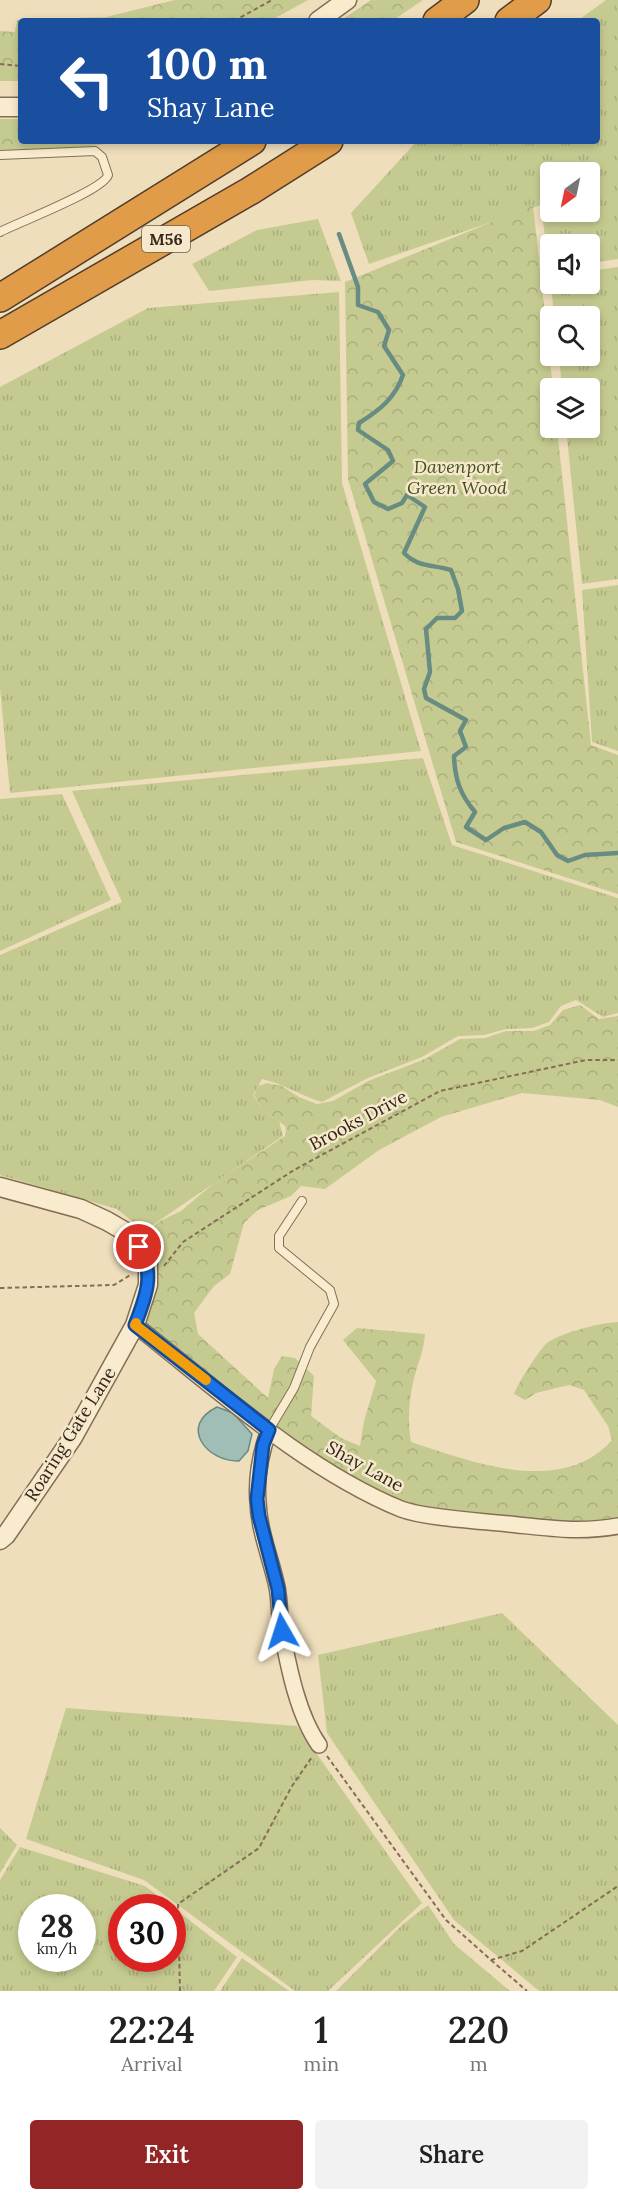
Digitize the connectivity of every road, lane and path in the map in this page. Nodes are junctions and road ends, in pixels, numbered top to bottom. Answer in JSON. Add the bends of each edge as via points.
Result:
{"nodes":[{"id":1,"x":272,"y":0,"type":"edge"},
{"id":2,"x":347,"y":0,"type":"edge"},
{"id":3,"x":465,"y":0,"type":"edge"},
{"id":4,"x":537,"y":0,"type":"edge"},
{"id":5,"x":239,"y":18,"type":"edge"},
{"id":6,"x":322,"y":18,"type":"edge"},
{"id":7,"x":441,"y":18,"type":"edge"},
{"id":8,"x":513,"y":18,"type":"edge"},
{"id":9,"x":0,"y":64,"type":"edge"},
{"id":10,"x":18,"y":66,"type":"edge"},
{"id":11,"x":0,"y":107,"type":"edge"},
{"id":12,"x":18,"y":107,"type":"edge"},
{"id":13,"x":247,"y":144,"type":"edge"},
{"id":14,"x":324,"y":144,"type":"edge"},
{"id":15,"x":0,"y":155,"type":"edge"},
{"id":16,"x":0,"y":232,"type":"edge"},
{"id":17,"x":0,"y":298,"type":"edge"},
{"id":18,"x":0,"y":334,"type":"edge"},
{"id":19,"x":618,"y":1060,"type":"edge"},
{"id":20,"x":0,"y":1187,"type":"edge"},
{"id":21,"x":302,"y":1201,"type":"dead end"},
{"id":22,"x":148,"y":1264,"type":"junction"},
{"id":23,"x":148,"y":1285,"type":"junction"},
{"id":24,"x":0,"y":1287,"type":"edge"},
{"id":25,"x":135,"y":1325,"type":"junction"},
{"id":26,"x":269,"y":1430,"type":"junction"},
{"id":27,"x":618,"y":1526,"type":"edge"},
{"id":28,"x":0,"y":1540,"type":"edge"},
{"id":29,"x":319,"y":1745,"type":"junction"},
{"id":30,"x":618,"y":1886,"type":"edge"},
{"id":31,"x":491,"y":1960,"type":"junction"},
{"id":32,"x":180,"y":1991,"type":"edge"},
{"id":33,"x":527,"y":1991,"type":"edge"}],
"edges":[{"from":1,"to":5,"type":"path"},
{"from":2,"to":6,"type":"street"},
{"from":3,"to":7,"type":"highway"},
{"from":4,"to":8,"type":"highway"},
{"from":9,"to":10,"type":"path"},
{"from":11,"to":12,"type":"street"},
{"from":13,"to":17,"type":"highway","number":"M56"},
{"from":14,"to":18,"type":"highway","number":"M56","via":[[250,191]]},
{"from":15,"to":16,"type":"lane","via":[[95,150],[108,175],[105,182]]},
{"from":19,"to":23,"type":"path","name":"Brooks Drive","via":[[586,1060],[440,1091],[294,1170],[183,1242]]},
{"from":20,"to":22,"type":"street","via":[[81,1209],[107,1221],[126,1233]]},
{"from":21,"to":26,"type":"lane","via":[[279,1236],[279,1248],[330,1290],[334,1304]]},
{"from":22,"to":23,"type":"street","name":"Roaring Gate Lane"},
{"from":22,"to":24,"type":"path","via":[[114,1285]]},
{"from":23,"to":25,"type":"street","name":"Roaring Gate Lane"},
{"from":25,"to":26,"type":"street","name":"Shay Lane"},
{"from":25,"to":28,"type":"street","name":"Roaring Gate Lane","via":[[73,1437]]},
{"from":26,"to":27,"type":"street","name":"Shay Lane","via":[[345,1481],[403,1510],[588,1531]]},
{"from":26,"to":29,"type":"street","via":[[263,1445],[259,1516],[278,1589],[282,1631],[296,1689]]},
{"from":29,"to":31,"type":"path","via":[[446,1920]]},
{"from":29,"to":32,"type":"path","via":[[259,1848],[178,1904]]},
{"from":30,"to":31,"type":"path","via":[[522,1951]]},
{"from":31,"to":33,"type":"path"}]}
